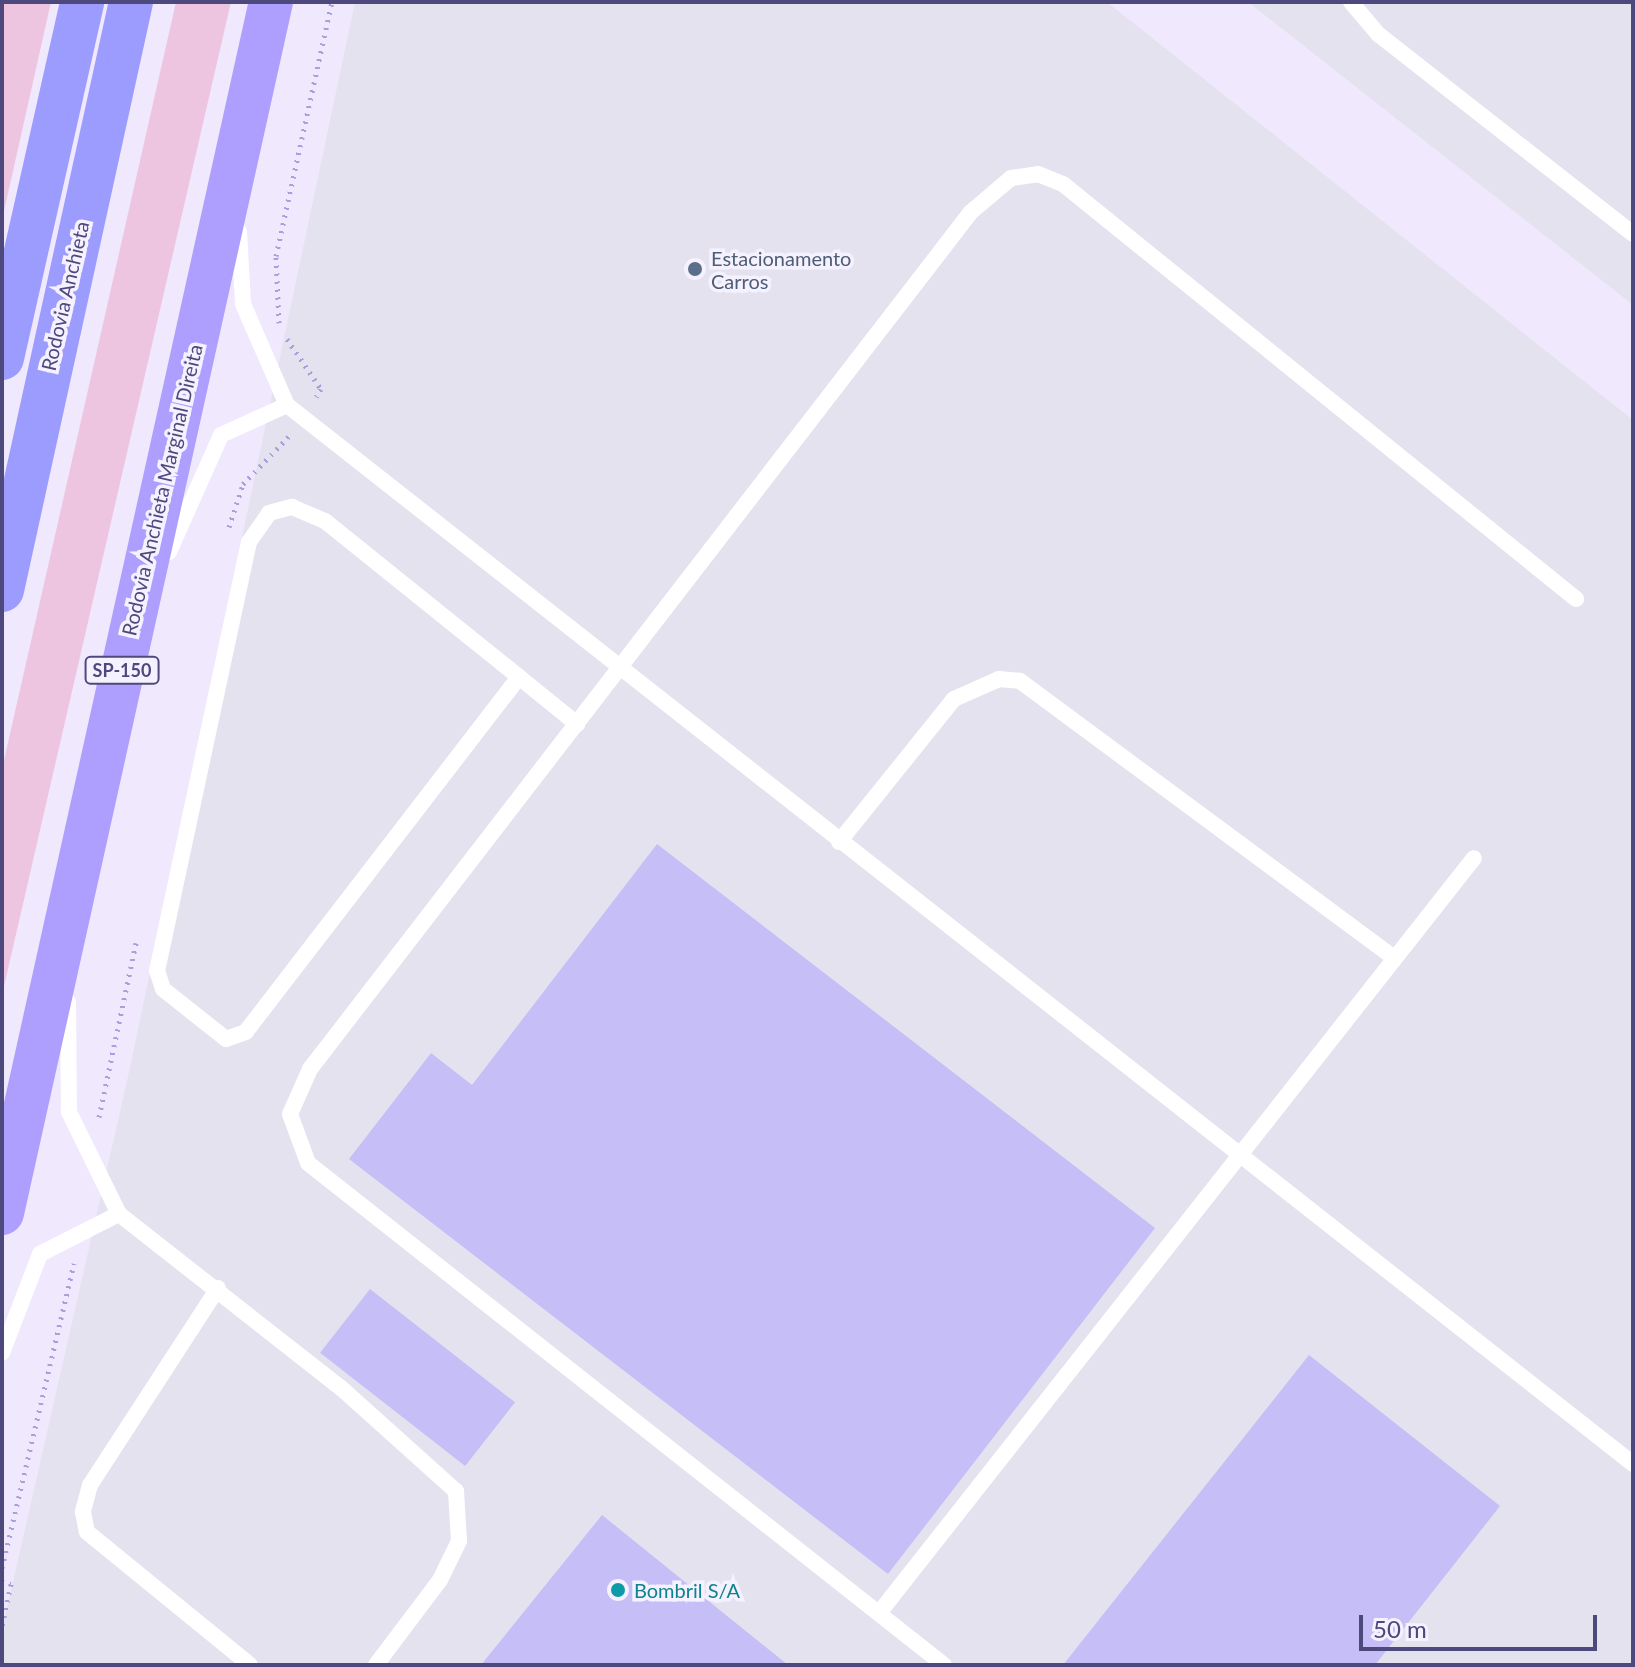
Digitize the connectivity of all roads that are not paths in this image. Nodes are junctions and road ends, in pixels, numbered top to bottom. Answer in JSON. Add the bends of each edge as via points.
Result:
{"nodes":[{"id":1,"x":82,"y":2,"type":"edge"},
{"id":2,"x":131,"y":2,"type":"edge"},
{"id":3,"x":271,"y":2,"type":"edge"},
{"id":4,"x":1351,"y":2,"type":"edge"},
{"id":5,"x":244,"y":127,"type":"junction"},
{"id":6,"x":1633,"y":234,"type":"edge"},
{"id":7,"x":2,"y":358,"type":"edge"},
{"id":8,"x":287,"y":405,"type":"junction"},
{"id":9,"x":2,"y":590,"type":"edge"},
{"id":10,"x":1576,"y":599,"type":"dead end"},
{"id":11,"x":623,"y":665,"type":"junction"},
{"id":12,"x":519,"y":677,"type":"junction"},
{"id":13,"x":577,"y":724,"type":"junction"},
{"id":14,"x":102,"y":759,"type":"junction"},
{"id":15,"x":839,"y":842,"type":"junction"},
{"id":16,"x":1474,"y":858,"type":"dead end"},
{"id":17,"x":80,"y":864,"type":"junction"},
{"id":18,"x":1394,"y":958,"type":"junction"},
{"id":19,"x":1239,"y":1152,"type":"junction"},
{"id":20,"x":2,"y":1213,"type":"edge"},
{"id":21,"x":119,"y":1214,"type":"junction"},
{"id":22,"x":218,"y":1288,"type":"junction"},
{"id":23,"x":2,"y":1353,"type":"edge"},
{"id":24,"x":1633,"y":1464,"type":"edge"},
{"id":25,"x":879,"y":1613,"type":"junction"},
{"id":26,"x":250,"y":1665,"type":"edge"},
{"id":27,"x":376,"y":1665,"type":"edge"},
{"id":28,"x":944,"y":1665,"type":"edge"}],
"edges":[{"from":1,"to":7,"type":"highway"},
{"from":2,"to":9,"type":"highway","name":"Rodovia Anchieta"},
{"from":3,"to":5,"type":"highway","name":"Rodovia Anchieta Marginal Direita","number":"SP-150"},
{"from":4,"to":6,"type":"lane","via":[[1378,34]]},
{"from":5,"to":8,"type":"lane","via":[[243,304]]},
{"from":5,"to":14,"type":"highway","name":"Rodovia Anchieta Marginal Direita","number":"SP-150"},
{"from":8,"to":11,"type":"lane"},
{"from":8,"to":14,"type":"lane","via":[[235,423],[204,464]]},
{"from":10,"to":11,"type":"lane","via":[[1063,184],[1038,174],[1011,178],[971,212]]},
{"from":11,"to":13,"type":"lane"},
{"from":11,"to":15,"type":"lane"},
{"from":12,"to":12,"type":"lane","via":[[325,521],[292,507],[269,513],[249,542],[157,971],[163,989],[226,1039],[246,1032]]},
{"from":12,"to":13,"type":"lane"},
{"from":13,"to":25,"type":"lane","via":[[310,1069],[290,1114],[294,1141],[308,1163]]},
{"from":14,"to":17,"type":"highway","name":"Rodovia Anchieta Marginal Direita","number":"SP-150"},
{"from":15,"to":18,"type":"lane","via":[[954,699],[999,679],[1020,681]]},
{"from":15,"to":19,"type":"lane"},
{"from":16,"to":18,"type":"lane"},
{"from":17,"to":20,"type":"highway","name":"Rodovia Anchieta Marginal Direita","number":"SP-150"},
{"from":17,"to":21,"type":"lane","via":[[64,1059],[69,1112]]},
{"from":18,"to":19,"type":"lane"},
{"from":19,"to":24,"type":"lane"},
{"from":19,"to":25,"type":"lane"},
{"from":21,"to":22,"type":"lane"},
{"from":21,"to":23,"type":"lane","via":[[40,1254]]},
{"from":22,"to":26,"type":"lane","via":[[90,1485],[83,1512],[87,1532]]},
{"from":22,"to":27,"type":"lane","via":[[456,1491],[459,1541]]},
{"from":25,"to":28,"type":"lane"}]}
